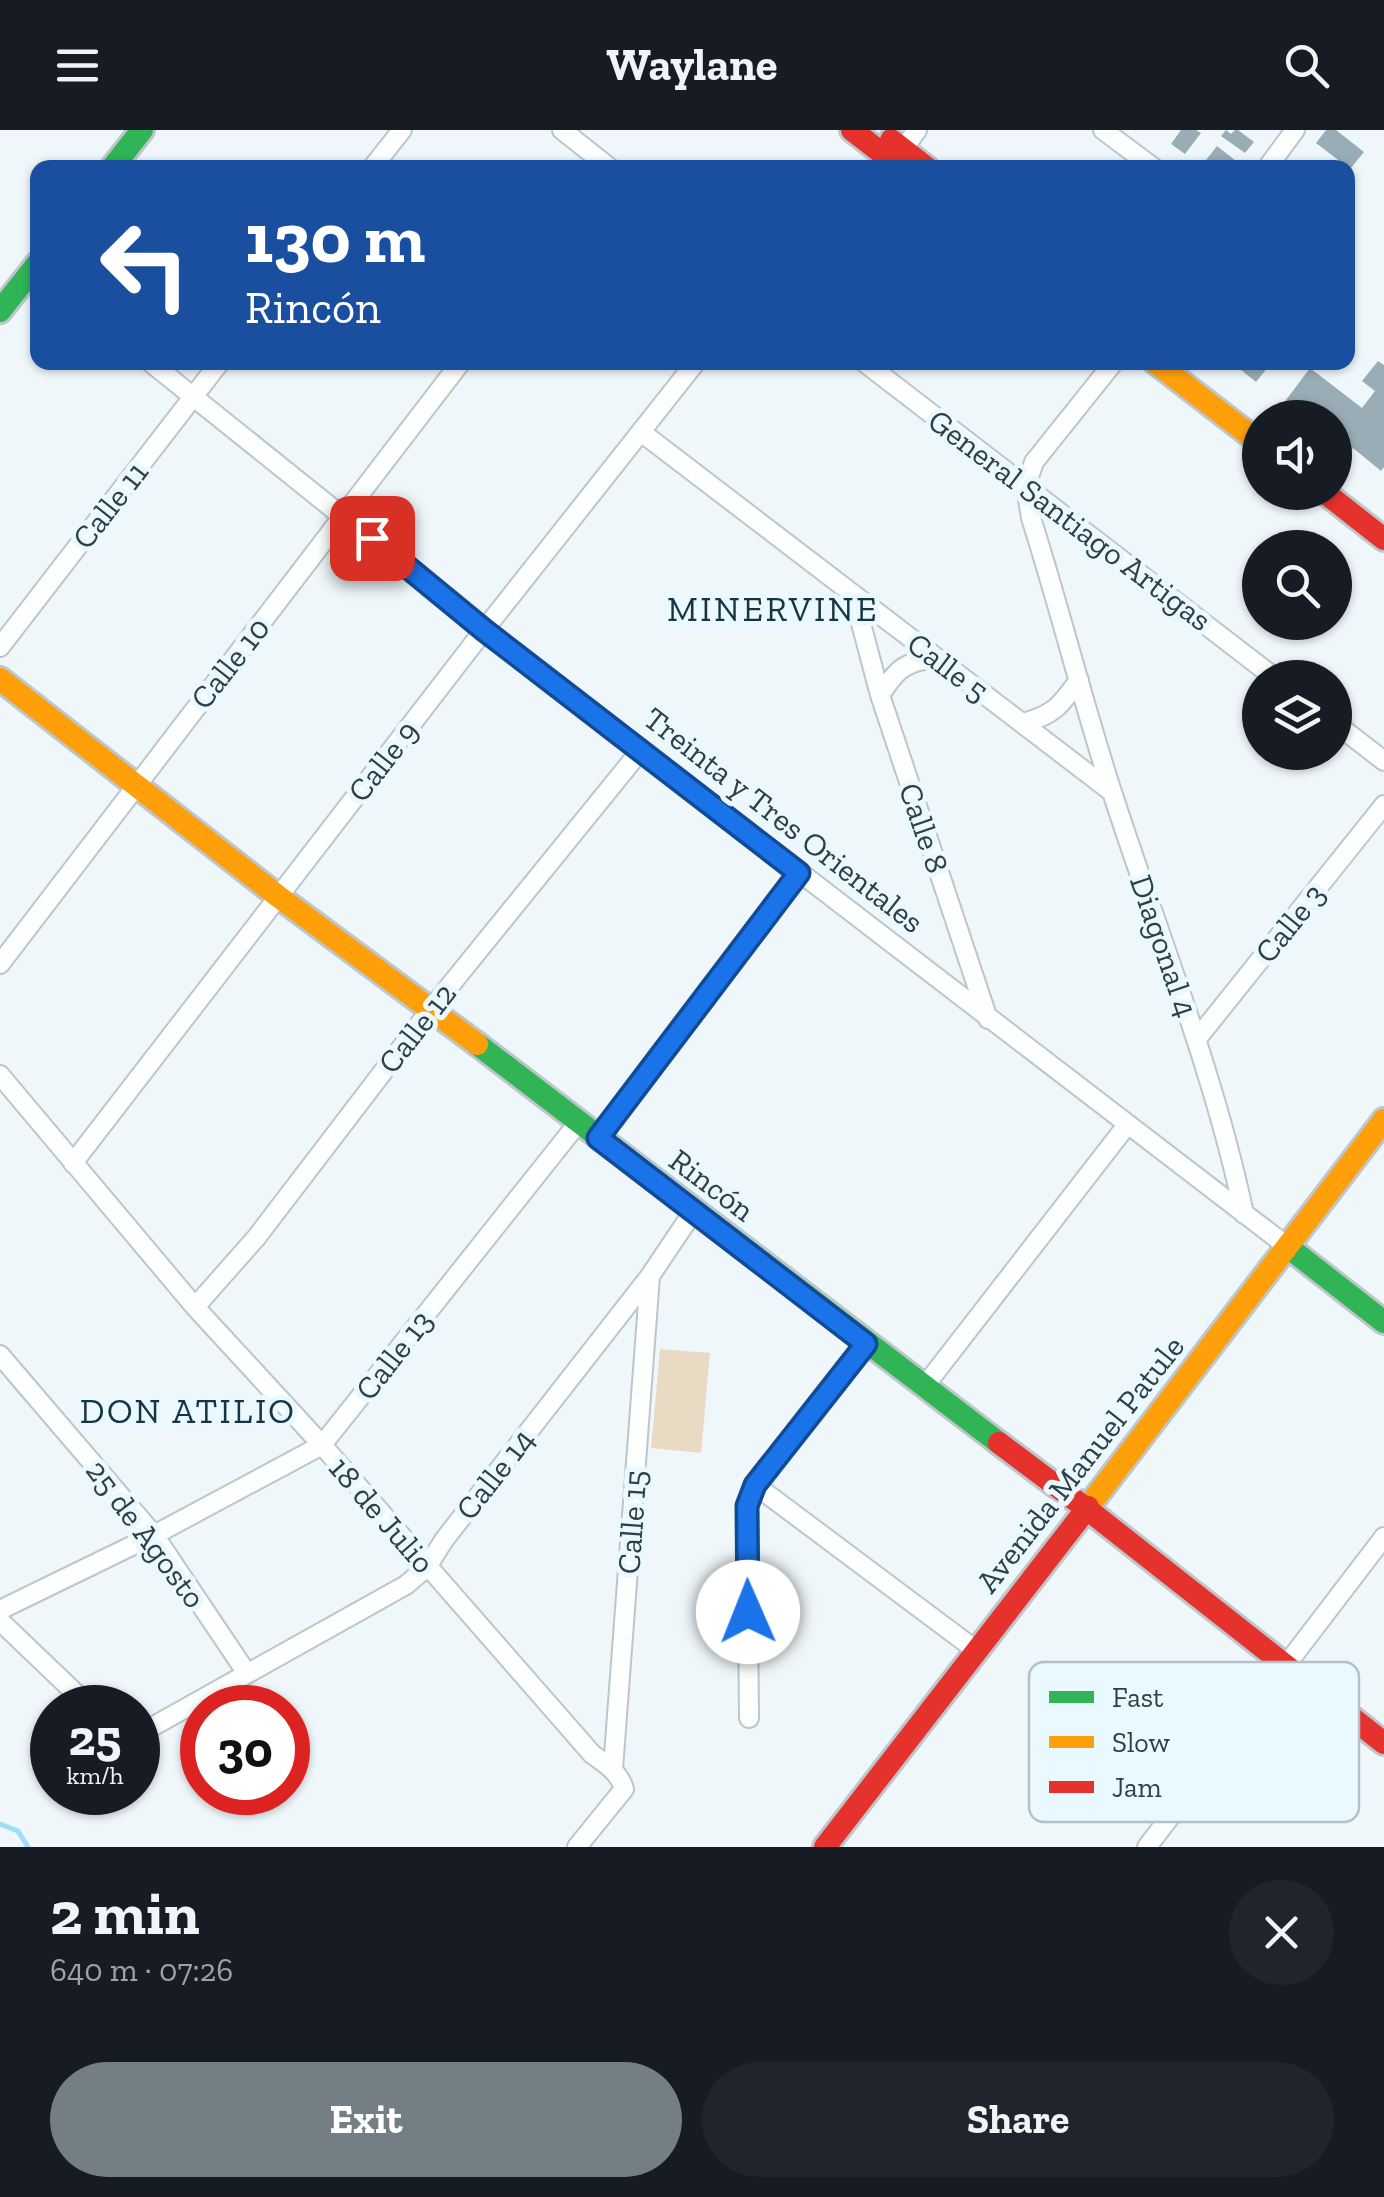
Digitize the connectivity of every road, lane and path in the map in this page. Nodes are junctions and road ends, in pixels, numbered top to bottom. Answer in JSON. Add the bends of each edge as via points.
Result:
{"nodes":[{"id":1,"x":142,"y":130,"type":"edge"},
{"id":2,"x":402,"y":130,"type":"edge"},
{"id":3,"x":562,"y":130,"type":"edge"},
{"id":4,"x":852,"y":130,"type":"edge"},
{"id":5,"x":878,"y":130,"type":"edge"},
{"id":6,"x":1103,"y":130,"type":"edge"},
{"id":7,"x":1295,"y":130,"type":"edge"},
{"id":8,"x":904,"y":152,"type":"edge"},
{"id":9,"x":118,"y":160,"type":"edge"},
{"id":10,"x":378,"y":160,"type":"edge"},
{"id":11,"x":600,"y":160,"type":"edge"},
{"id":12,"x":1143,"y":160,"type":"edge"},
{"id":13,"x":1273,"y":160,"type":"edge"},
{"id":14,"x":30,"y":275,"type":"edge"},
{"id":15,"x":0,"y":312,"type":"edge"},
{"id":16,"x":160,"y":370,"type":"edge"},
{"id":17,"x":214,"y":370,"type":"edge"},
{"id":18,"x":455,"y":370,"type":"edge"},
{"id":19,"x":690,"y":370,"type":"edge"},
{"id":20,"x":874,"y":370,"type":"edge"},
{"id":21,"x":1108,"y":370,"type":"edge"},
{"id":22,"x":1165,"y":370,"type":"edge"},
{"id":23,"x":1191,"y":370,"type":"edge"},
{"id":24,"x":193,"y":396,"type":"junction"},
{"id":25,"x":1242,"y":409,"type":"edge"},
{"id":26,"x":1242,"y":429,"type":"edge"},
{"id":27,"x":641,"y":432,"type":"junction"},
{"id":28,"x":1026,"y":486,"type":"junction"},
{"id":29,"x":1352,"y":494,"type":"edge"},
{"id":30,"x":1347,"y":510,"type":"edge"},
{"id":31,"x":344,"y":516,"type":"junction"},
{"id":32,"x":1384,"y":519,"type":"edge"},
{"id":33,"x":1384,"y":538,"type":"edge"},
{"id":34,"x":854,"y":597,"type":"junction"},
{"id":35,"x":484,"y":630,"type":"junction"},
{"id":36,"x":0,"y":647,"type":"edge"},
{"id":37,"x":937,"y":658,"type":"junction"},
{"id":38,"x":1252,"y":660,"type":"edge"},
{"id":39,"x":0,"y":679,"type":"edge"},
{"id":40,"x":1079,"y":680,"type":"junction"},
{"id":41,"x":880,"y":695,"type":"junction"},
{"id":42,"x":1022,"y":723,"type":"junction"},
{"id":43,"x":1352,"y":737,"type":"edge"},
{"id":44,"x":641,"y":750,"type":"junction"},
{"id":45,"x":1384,"y":761,"type":"edge"},
{"id":46,"x":137,"y":784,"type":"junction"},
{"id":47,"x":1112,"y":792,"type":"junction"},
{"id":48,"x":1384,"y":806,"type":"edge"},
{"id":49,"x":799,"y":873,"type":"junction"},
{"id":50,"x":279,"y":897,"type":"junction"},
{"id":51,"x":0,"y":964,"type":"edge"},
{"id":52,"x":431,"y":1009,"type":"junction"},
{"id":53,"x":988,"y":1019,"type":"junction"},
{"id":54,"x":1196,"y":1040,"type":"junction"},
{"id":55,"x":0,"y":1075,"type":"edge"},
{"id":56,"x":1384,"y":1120,"type":"edge"},
{"id":57,"x":578,"y":1123,"type":"junction"},
{"id":58,"x":1127,"y":1125,"type":"junction"},
{"id":59,"x":598,"y":1138,"type":"junction"},
{"id":60,"x":73,"y":1163,"type":"junction"},
{"id":61,"x":693,"y":1212,"type":"junction"},
{"id":62,"x":1244,"y":1214,"type":"junction"},
{"id":63,"x":1288,"y":1247,"type":"junction"},
{"id":64,"x":650,"y":1276,"type":"junction"},
{"id":65,"x":195,"y":1307,"type":"junction"},
{"id":66,"x":1384,"y":1322,"type":"edge"},
{"id":67,"x":866,"y":1344,"type":"junction"},
{"id":68,"x":0,"y":1354,"type":"edge"},
{"id":69,"x":924,"y":1387,"type":"junction"},
{"id":70,"x":322,"y":1445,"type":"junction"},
{"id":71,"x":755,"y":1485,"type":"junction"},
{"id":72,"x":1088,"y":1509,"type":"junction"},
{"id":73,"x":154,"y":1534,"type":"junction"},
{"id":74,"x":1384,"y":1537,"type":"edge"},
{"id":75,"x":427,"y":1567,"type":"junction"},
{"id":76,"x":0,"y":1610,"type":"edge"},
{"id":77,"x":0,"y":1621,"type":"edge"},
{"id":78,"x":977,"y":1651,"type":"junction"},
{"id":79,"x":1280,"y":1662,"type":"edge"},
{"id":80,"x":1290,"y":1662,"type":"edge"},
{"id":81,"x":246,"y":1672,"type":"junction"},
{"id":82,"x":67,"y":1685,"type":"edge"},
{"id":83,"x":749,"y":1718,"type":"dead end"},
{"id":84,"x":160,"y":1722,"type":"edge"},
{"id":85,"x":1359,"y":1724,"type":"edge"},
{"id":86,"x":1384,"y":1743,"type":"edge"},
{"id":87,"x":612,"y":1769,"type":"junction"},
{"id":88,"x":1167,"y":1822,"type":"edge"},
{"id":89,"x":577,"y":1847,"type":"edge"},
{"id":90,"x":825,"y":1847,"type":"edge"},
{"id":91,"x":1148,"y":1847,"type":"edge"}],
"edges":[{"from":1,"to":9,"type":"street"},
{"from":2,"to":10,"type":"street"},
{"from":3,"to":11,"type":"street"},
{"from":4,"to":8,"type":"street"},
{"from":5,"to":8,"type":"street"},
{"from":6,"to":12,"type":"street"},
{"from":7,"to":13,"type":"street"},
{"from":14,"to":15,"type":"street"},
{"from":16,"to":24,"type":"street","name":"Treinta y Tres Orientales"},
{"from":17,"to":24,"type":"street","name":"Calle 11"},
{"from":18,"to":31,"type":"street","name":"Calle 10"},
{"from":19,"to":27,"type":"street","name":"Calle 9"},
{"from":20,"to":28,"type":"street","name":"General Santiago Artigas"},
{"from":21,"to":28,"type":"street","via":[[1034,462]]},
{"from":22,"to":26,"type":"street"},
{"from":23,"to":25,"type":"street"},
{"from":24,"to":31,"type":"street","name":"Treinta y Tres Orientales"},
{"from":24,"to":36,"type":"street","name":"Calle 11"},
{"from":27,"to":34,"type":"street","name":"Calle 5"},
{"from":27,"to":35,"type":"street","name":"Calle 9"},
{"from":28,"to":38,"type":"street","name":"General Santiago Artigas"},
{"from":28,"to":40,"type":"street","name":"Diagonal 4"},
{"from":29,"to":32,"type":"street"},
{"from":30,"to":33,"type":"street"},
{"from":31,"to":35,"type":"street","name":"Treinta y Tres Orientales"},
{"from":31,"to":46,"type":"street","name":"Calle 10"},
{"from":34,"to":37,"type":"street","name":"Calle 5"},
{"from":34,"to":41,"type":"street","name":"Calle 8"},
{"from":35,"to":44,"type":"street","name":"Treinta y Tres Orientales"},
{"from":35,"to":50,"type":"street","name":"Calle 9"},
{"from":37,"to":41,"type":"street","via":[[913,660]]},
{"from":37,"to":42,"type":"street","name":"Calle 5"},
{"from":39,"to":46,"type":"street","name":"Rincón"},
{"from":40,"to":42,"type":"street","via":[[1062,705]]},
{"from":40,"to":47,"type":"street","name":"Diagonal 4"},
{"from":41,"to":53,"type":"street","name":"Calle 8"},
{"from":42,"to":47,"type":"street","name":"Calle 5"},
{"from":43,"to":45,"type":"street"},
{"from":44,"to":49,"type":"street","name":"Treinta y Tres Orientales"},
{"from":44,"to":52,"type":"street","name":"Calle 12"},
{"from":46,"to":50,"type":"street","name":"Rincón"},
{"from":46,"to":51,"type":"street","name":"Calle 10"},
{"from":47,"to":54,"type":"street","name":"Diagonal 4"},
{"from":48,"to":54,"type":"street","name":"Calle 3"},
{"from":49,"to":53,"type":"street","name":"Treinta y Tres Orientales"},
{"from":49,"to":59,"type":"street"},
{"from":50,"to":52,"type":"street","name":"Rincón"},
{"from":50,"to":60,"type":"street","name":"Calle 9"},
{"from":52,"to":57,"type":"street","name":"Rincón"},
{"from":52,"to":65,"type":"street","name":"Calle 12"},
{"from":53,"to":58,"type":"street","name":"Treinta y Tres Orientales"},
{"from":54,"to":62,"type":"street","name":"Diagonal 4"},
{"from":55,"to":60,"type":"street","name":"18 de Julio"},
{"from":56,"to":63,"type":"street","name":"Avenida Manuel Patule"},
{"from":57,"to":59,"type":"street","name":"Rincón"},
{"from":57,"to":70,"type":"street","name":"Calle 13"},
{"from":58,"to":62,"type":"street","name":"Treinta y Tres Orientales"},
{"from":58,"to":69,"type":"street"},
{"from":59,"to":61,"type":"street","name":"Rincón"},
{"from":60,"to":65,"type":"street","name":"18 de Julio"},
{"from":61,"to":64,"type":"street","name":"Calle 14"},
{"from":61,"to":67,"type":"street","name":"Rincón"},
{"from":62,"to":63,"type":"street","name":"Treinta y Tres Orientales"},
{"from":63,"to":66,"type":"street","name":"Treinta y Tres Orientales"},
{"from":63,"to":72,"type":"street","name":"Avenida Manuel Patule"},
{"from":64,"to":75,"type":"street","name":"Calle 14"},
{"from":64,"to":87,"type":"street","name":"Calle 15"},
{"from":65,"to":70,"type":"street","name":"18 de Julio"},
{"from":67,"to":69,"type":"street","name":"Rincón"},
{"from":67,"to":71,"type":"street"},
{"from":68,"to":73,"type":"street","name":"25 de Agosto"},
{"from":69,"to":72,"type":"street","name":"Rincón"},
{"from":70,"to":73,"type":"street","name":"Calle 13"},
{"from":70,"to":75,"type":"street","name":"18 de Julio"},
{"from":71,"to":78,"type":"street"},
{"from":71,"to":83,"type":"street","via":[[747,1506]]},
{"from":72,"to":78,"type":"street","name":"Avenida Manuel Patule"},
{"from":72,"to":79,"type":"street","name":"Rincón"},
{"from":73,"to":76,"type":"street","name":"Calle 13"},
{"from":73,"to":81,"type":"street","name":"25 de Agosto"},
{"from":74,"to":80,"type":"street"},
{"from":75,"to":81,"type":"street","name":"Calle 14","via":[[406,1585]]},
{"from":75,"to":87,"type":"street","name":"18 de Julio"},
{"from":77,"to":82,"type":"street"},
{"from":78,"to":90,"type":"street","name":"Avenida Manuel Patule"},
{"from":81,"to":84,"type":"street","name":"Calle 14"},
{"from":85,"to":86,"type":"street","name":"Rincón"},
{"from":87,"to":89,"type":"street","name":"Calle 15","via":[[624,1790]]},
{"from":88,"to":91,"type":"street"}]}
